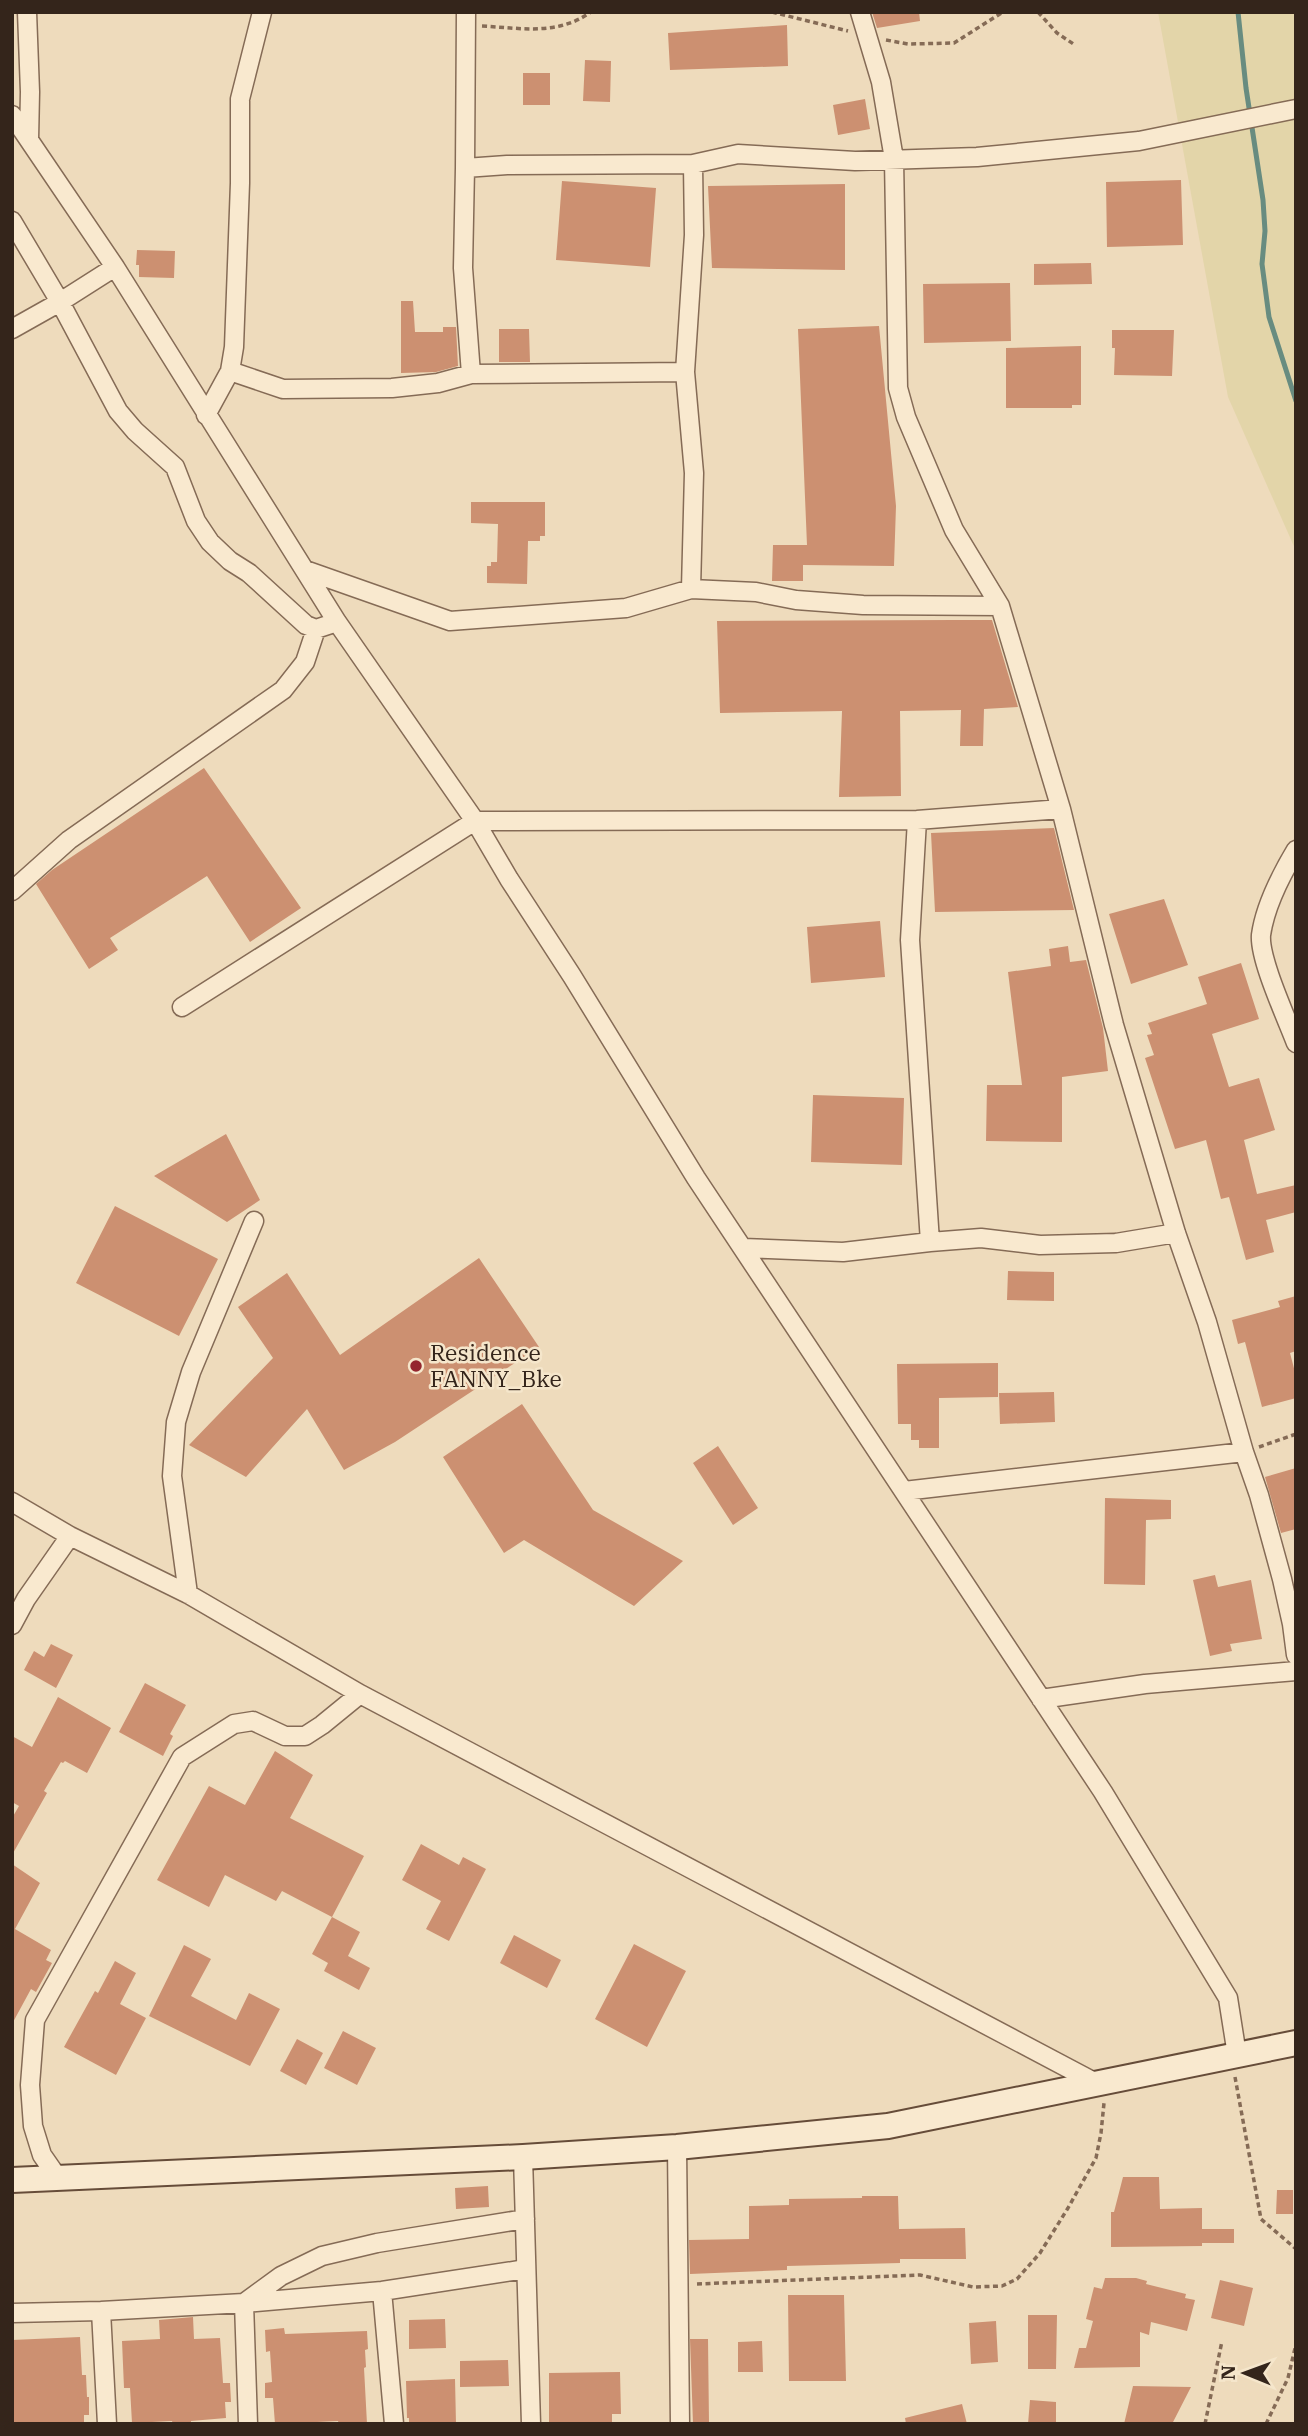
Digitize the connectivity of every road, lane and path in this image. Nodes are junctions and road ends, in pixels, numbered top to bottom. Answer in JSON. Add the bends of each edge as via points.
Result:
{"nodes":[{"id":1,"x":27,"y":12,"type":"edge"},
{"id":2,"x":262,"y":12,"type":"edge"},
{"id":3,"x":591,"y":12,"type":"edge"},
{"id":4,"x":772,"y":12,"type":"edge"},
{"id":5,"x":860,"y":12,"type":"edge"},
{"id":6,"x":1003,"y":12,"type":"edge"},
{"id":7,"x":1038,"y":12,"type":"edge"},
{"id":8,"x":466,"y":19,"type":"edge"},
{"id":9,"x":866,"y":35,"type":"junction"},
{"id":10,"x":1075,"y":45,"type":"dead end"},
{"id":11,"x":1296,"y":108,"type":"edge"},
{"id":12,"x":12,"y":115,"type":"edge"},
{"id":13,"x":29,"y":140,"type":"junction"},
{"id":14,"x":894,"y":159,"type":"junction"},
{"id":15,"x":693,"y":164,"type":"junction"},
{"id":16,"x":466,"y":169,"type":"junction"},
{"id":17,"x":12,"y":220,"type":"edge"},
{"id":18,"x":115,"y":267,"type":"junction"},
{"id":19,"x":60,"y":302,"type":"junction"},
{"id":20,"x":12,"y":329,"type":"edge"},
{"id":21,"x":230,"y":371,"type":"junction"},
{"id":22,"x":685,"y":372,"type":"junction"},
{"id":23,"x":471,"y":374,"type":"junction"},
{"id":24,"x":206,"y":415,"type":"junction"},
{"id":25,"x":305,"y":570,"type":"junction"},
{"id":26,"x":691,"y":589,"type":"junction"},
{"id":27,"x":1000,"y":607,"type":"junction"},
{"id":28,"x":337,"y":622,"type":"junction"},
{"id":29,"x":316,"y":629,"type":"junction"},
{"id":30,"x":1061,"y":809,"type":"junction"},
{"id":31,"x":916,"y":820,"type":"junction"},
{"id":32,"x":475,"y":821,"type":"junction"},
{"id":33,"x":1296,"y":850,"type":"edge"},
{"id":34,"x":12,"y":891,"type":"edge"},
{"id":35,"x":182,"y":1007,"type":"dead end"},
{"id":36,"x":1296,"y":1043,"type":"edge"},
{"id":37,"x":254,"y":1221,"type":"dead end"},
{"id":38,"x":1177,"y":1233,"type":"junction"},
{"id":39,"x":930,"y":1242,"type":"junction"},
{"id":40,"x":743,"y":1248,"type":"junction"},
{"id":41,"x":1296,"y":1434,"type":"edge"},
{"id":42,"x":1244,"y":1452,"type":"junction"},
{"id":43,"x":904,"y":1490,"type":"junction"},
{"id":44,"x":12,"y":1502,"type":"edge"},
{"id":45,"x":70,"y":1536,"type":"junction"},
{"id":46,"x":188,"y":1594,"type":"junction"},
{"id":47,"x":12,"y":1625,"type":"edge"},
{"id":48,"x":1296,"y":1655,"type":"edge"},
{"id":49,"x":1296,"y":1671,"type":"edge"},
{"id":50,"x":360,"y":1694,"type":"junction"},
{"id":51,"x":1041,"y":1699,"type":"junction"},
{"id":52,"x":1296,"y":2043,"type":"edge"},
{"id":53,"x":1237,"y":2055,"type":"junction"},
{"id":54,"x":1098,"y":2084,"type":"junction"},
{"id":55,"x":677,"y":2147,"type":"junction"},
{"id":56,"x":523,"y":2157,"type":"junction"},
{"id":57,"x":58,"y":2178,"type":"junction"},
{"id":58,"x":12,"y":2180,"type":"edge"},
{"id":59,"x":524,"y":2219,"type":"junction"},
{"id":60,"x":1296,"y":2249,"type":"edge"},
{"id":61,"x":526,"y":2269,"type":"junction"},
{"id":62,"x":678,"y":2285,"type":"junction"},
{"id":63,"x":382,"y":2291,"type":"junction"},
{"id":64,"x":244,"y":2303,"type":"junction"},
{"id":65,"x":101,"y":2311,"type":"junction"},
{"id":66,"x":12,"y":2313,"type":"edge"},
{"id":67,"x":1222,"y":2341,"type":"dead end"},
{"id":68,"x":1296,"y":2344,"type":"edge"},
{"id":69,"x":107,"y":2424,"type":"edge"},
{"id":70,"x":248,"y":2424,"type":"edge"},
{"id":71,"x":394,"y":2424,"type":"edge"},
{"id":72,"x":531,"y":2424,"type":"edge"},
{"id":73,"x":680,"y":2424,"type":"edge"},
{"id":74,"x":1205,"y":2424,"type":"edge"},
{"id":75,"x":1266,"y":2424,"type":"edge"}],
"edges":[{"from":1,"to":13,"type":"street"},
{"from":2,"to":21,"type":"street","via":[[240,99]]},
{"from":3,"to":8,"type":"path","via":[[565,27],[534,29]]},
{"from":4,"to":9,"type":"path"},
{"from":5,"to":9,"type":"street"},
{"from":6,"to":9,"type":"path","via":[[954,43],[908,44]]},
{"from":7,"to":10,"type":"path"},
{"from":8,"to":16,"type":"street"},
{"from":9,"to":14,"type":"street","via":[[881,82]]},
{"from":11,"to":14,"type":"street","via":[[1139,141],[977,157]]},
{"from":12,"to":13,"type":"street"},
{"from":13,"to":18,"type":"street"},
{"from":14,"to":15,"type":"street","via":[[738,154]]},
{"from":14,"to":27,"type":"street","via":[[898,388],[954,530]]},
{"from":15,"to":16,"type":"street"},
{"from":15,"to":22,"type":"street","via":[[694,235]]},
{"from":16,"to":23,"type":"street","via":[[463,268]]},
{"from":17,"to":19,"type":"street"},
{"from":18,"to":19,"type":"street"},
{"from":18,"to":24,"type":"street"},
{"from":19,"to":20,"type":"street"},
{"from":19,"to":29,"type":"street","via":[[118,411],[175,467],[210,542]]},
{"from":21,"to":23,"type":"street","via":[[283,389],[392,388]]},
{"from":21,"to":24,"type":"street"},
{"from":22,"to":23,"type":"street"},
{"from":22,"to":26,"type":"street","via":[[694,473]]},
{"from":24,"to":25,"type":"street"},
{"from":25,"to":26,"type":"street","via":[[450,621],[626,608]]},
{"from":25,"to":28,"type":"street"},
{"from":26,"to":27,"type":"street","via":[[849,604]]},
{"from":27,"to":30,"type":"street"},
{"from":28,"to":29,"type":"street"},
{"from":28,"to":32,"type":"street"},
{"from":29,"to":34,"type":"street","via":[[305,662],[284,690],[69,840]]},
{"from":30,"to":31,"type":"street"},
{"from":30,"to":38,"type":"street","via":[[1114,1025]]},
{"from":31,"to":32,"type":"street"},
{"from":31,"to":39,"type":"street","via":[[910,940]]},
{"from":32,"to":35,"type":"street"},
{"from":32,"to":40,"type":"street"},
{"from":33,"to":36,"type":"street","via":[[1261,938]]},
{"from":37,"to":46,"type":"street","via":[[191,1372],[176,1422],[172,1476]]},
{"from":38,"to":39,"type":"street","via":[[1116,1243],[1040,1245],[981,1238]]},
{"from":38,"to":42,"type":"street"},
{"from":39,"to":40,"type":"street","via":[[843,1252]]},
{"from":40,"to":43,"type":"street"},
{"from":41,"to":42,"type":"path"},
{"from":42,"to":43,"type":"street"},
{"from":42,"to":48,"type":"street","via":[[1282,1579]]},
{"from":43,"to":51,"type":"street"},
{"from":44,"to":45,"type":"street"},
{"from":45,"to":46,"type":"street"},
{"from":45,"to":47,"type":"street"},
{"from":46,"to":50,"type":"street"},
{"from":49,"to":51,"type":"street","via":[[1145,1684]]},
{"from":50,"to":54,"type":"street"},
{"from":50,"to":57,"type":"street","via":[[304,1736],[285,1736],[253,1721],[234,1724],[181,1757],[35,2020],[30,2085],[33,2126],[42,2155]]},
{"from":51,"to":53,"type":"street","via":[[1228,1998]]},
{"from":52,"to":53,"type":"main road"},
{"from":53,"to":54,"type":"main road"},
{"from":53,"to":60,"type":"path","via":[[1235,2081],[1261,2219]]},
{"from":54,"to":55,"type":"main road","via":[[888,2126]]},
{"from":54,"to":62,"type":"path","via":[[1104,2103],[1096,2158],[1040,2252],[1017,2278],[1002,2286],[973,2287],[920,2275]]},
{"from":55,"to":56,"type":"main road"},
{"from":55,"to":62,"type":"street"},
{"from":56,"to":57,"type":"main road"},
{"from":56,"to":59,"type":"street"},
{"from":57,"to":58,"type":"main road"},
{"from":59,"to":61,"type":"street"},
{"from":59,"to":64,"type":"street","via":[[322,2256],[281,2276]]},
{"from":61,"to":63,"type":"street"},
{"from":61,"to":72,"type":"street"},
{"from":62,"to":73,"type":"street"},
{"from":63,"to":64,"type":"street"},
{"from":63,"to":71,"type":"street"},
{"from":64,"to":65,"type":"street"},
{"from":64,"to":70,"type":"street"},
{"from":65,"to":66,"type":"street"},
{"from":65,"to":69,"type":"street"},
{"from":67,"to":74,"type":"path"},
{"from":68,"to":75,"type":"path","via":[[1288,2378]]}]}
